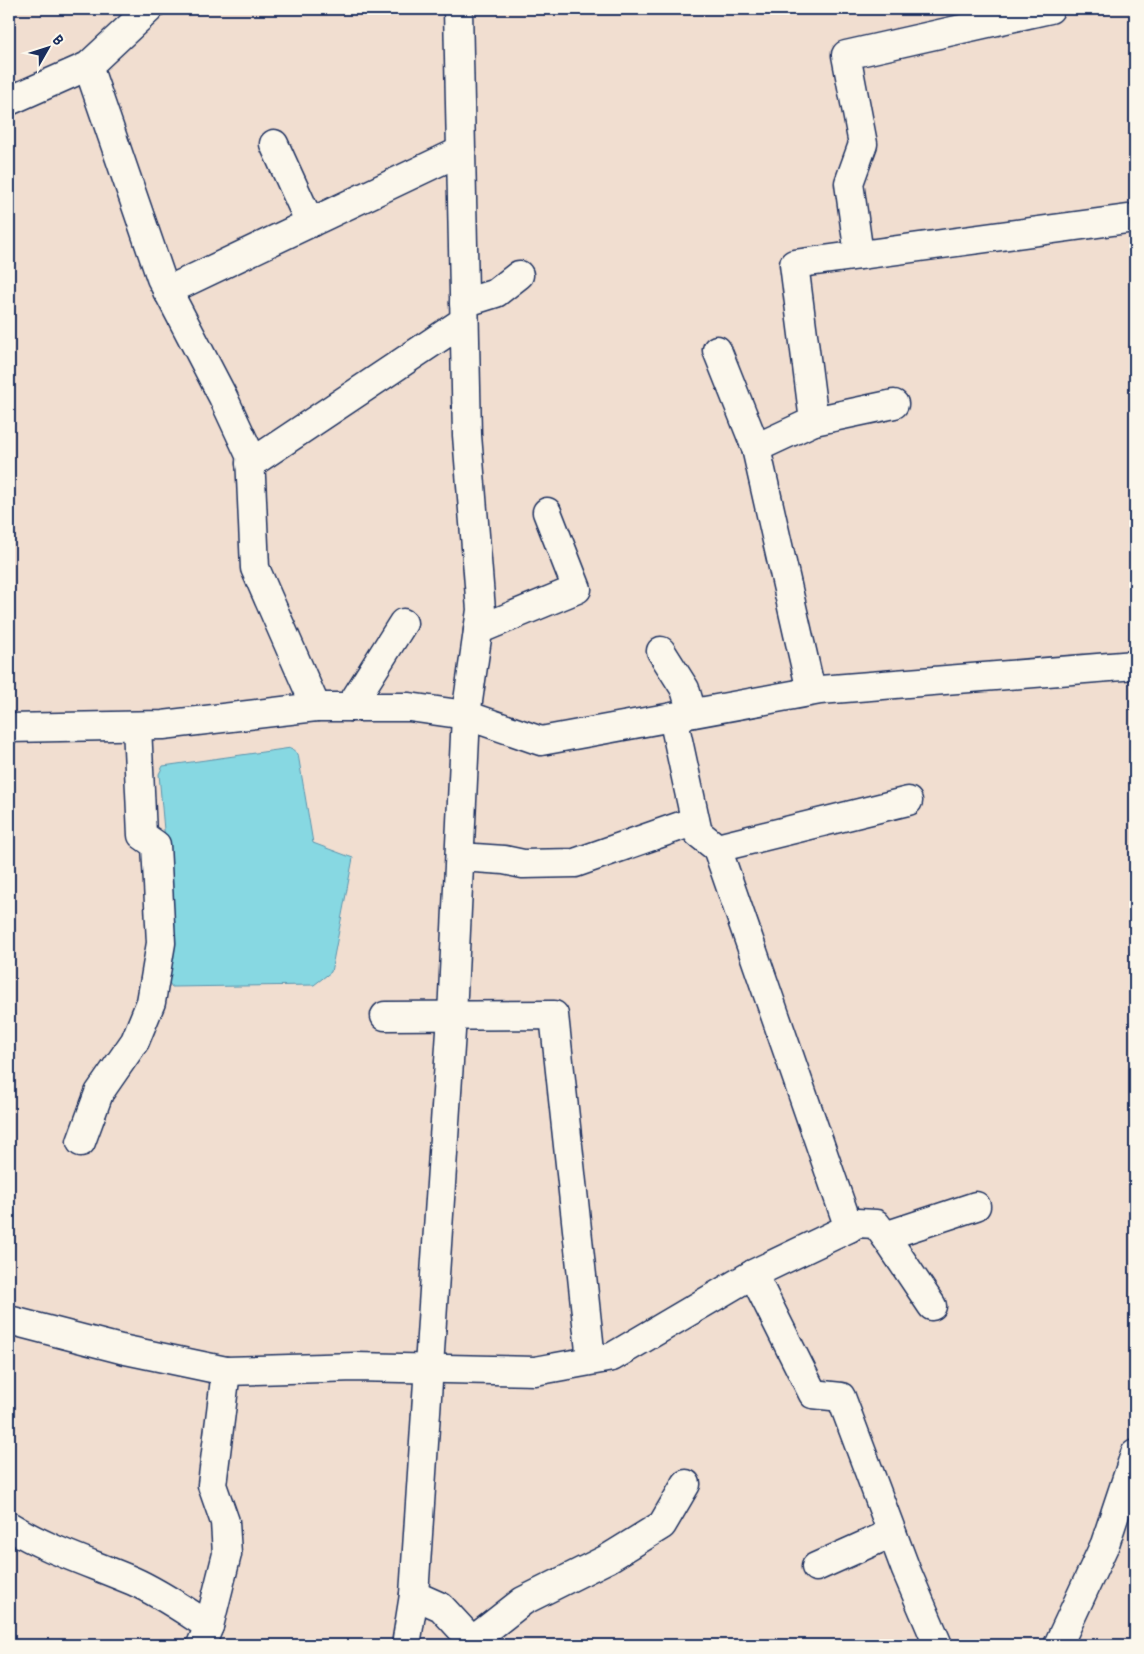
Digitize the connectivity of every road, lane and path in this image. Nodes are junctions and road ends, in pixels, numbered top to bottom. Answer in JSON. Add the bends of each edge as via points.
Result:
{"nodes":[{"id":1,"x":149,"y":9,"type":"edge"},
{"id":2,"x":458,"y":9,"type":"edge"},
{"id":3,"x":1050,"y":9,"type":"edge"},
{"id":4,"x":88,"y":66,"type":"junction"},
{"id":5,"x":11,"y":96,"type":"edge"},
{"id":6,"x":274,"y":144,"type":"dead end"},
{"id":7,"x":461,"y":151,"type":"junction"},
{"id":8,"x":1135,"y":218,"type":"edge"},
{"id":9,"x":310,"y":223,"type":"junction"},
{"id":10,"x":859,"y":255,"type":"junction"},
{"id":11,"x":519,"y":275,"type":"dead end"},
{"id":12,"x":168,"y":291,"type":"junction"},
{"id":13,"x":464,"y":312,"type":"junction"},
{"id":14,"x":717,"y":350,"type":"dead end"},
{"id":15,"x":894,"y":404,"type":"dead end"},
{"id":16,"x":814,"y":421,"type":"junction"},
{"id":17,"x":756,"y":448,"type":"junction"},
{"id":18,"x":250,"y":464,"type":"junction"},
{"id":19,"x":548,"y":512,"type":"dead end"},
{"id":20,"x":404,"y":623,"type":"dead end"},
{"id":21,"x":478,"y":630,"type":"junction"},
{"id":22,"x":661,"y":651,"type":"dead end"},
{"id":23,"x":1135,"y":666,"type":"edge"},
{"id":24,"x":810,"y":691,"type":"junction"},
{"id":25,"x":316,"y":707,"type":"junction"},
{"id":26,"x":350,"y":707,"type":"junction"},
{"id":27,"x":466,"y":715,"type":"junction"},
{"id":28,"x":682,"y":715,"type":"junction"},
{"id":29,"x":137,"y":726,"type":"junction"},
{"id":30,"x":9,"y":728,"type":"edge"},
{"id":31,"x":908,"y":801,"type":"dead end"},
{"id":32,"x":695,"y":821,"type":"junction"},
{"id":33,"x":717,"y":848,"type":"junction"},
{"id":34,"x":460,"y":857,"type":"junction"},
{"id":35,"x":385,"y":1016,"type":"dead end"},
{"id":36,"x":452,"y":1016,"type":"junction"},
{"id":37,"x":81,"y":1142,"type":"dead end"},
{"id":38,"x":976,"y":1206,"type":"dead end"},
{"id":39,"x":849,"y":1228,"type":"junction"},
{"id":40,"x":886,"y":1236,"type":"junction"},
{"id":41,"x":753,"y":1274,"type":"junction"},
{"id":42,"x":932,"y":1306,"type":"dead end"},
{"id":43,"x":9,"y":1320,"type":"edge"},
{"id":44,"x":591,"y":1360,"type":"junction"},
{"id":45,"x":428,"y":1370,"type":"junction"},
{"id":46,"x":226,"y":1371,"type":"junction"},
{"id":47,"x":1135,"y":1454,"type":"edge"},
{"id":48,"x":686,"y":1484,"type":"dead end"},
{"id":49,"x":9,"y":1526,"type":"edge"},
{"id":50,"x":892,"y":1533,"type":"junction"},
{"id":51,"x":816,"y":1567,"type":"dead end"},
{"id":52,"x":414,"y":1595,"type":"junction"},
{"id":53,"x":205,"y":1636,"type":"edge"},
{"id":54,"x":474,"y":1643,"type":"edge"},
{"id":55,"x":406,"y":1645,"type":"edge"},
{"id":56,"x":938,"y":1645,"type":"edge"},
{"id":57,"x":1058,"y":1645,"type":"edge"}],
"edges":[{"from":1,"to":4,"type":"street"},
{"from":2,"to":7,"type":"street"},
{"from":3,"to":10,"type":"street","via":[[846,55],[863,144],[849,183]]},
{"from":4,"to":5,"type":"street"},
{"from":4,"to":12,"type":"street"},
{"from":6,"to":9,"type":"street"},
{"from":7,"to":9,"type":"street"},
{"from":7,"to":13,"type":"street"},
{"from":8,"to":10,"type":"street"},
{"from":9,"to":12,"type":"street"},
{"from":10,"to":16,"type":"street","via":[[794,264]]},
{"from":11,"to":13,"type":"street"},
{"from":12,"to":18,"type":"street","via":[[223,396],[250,455]]},
{"from":13,"to":18,"type":"street"},
{"from":13,"to":21,"type":"street","via":[[467,435],[480,610]]},
{"from":14,"to":17,"type":"street"},
{"from":15,"to":16,"type":"street"},
{"from":16,"to":17,"type":"street"},
{"from":17,"to":24,"type":"street"},
{"from":18,"to":25,"type":"street","via":[[255,568]]},
{"from":19,"to":21,"type":"street","via":[[577,590]]},
{"from":20,"to":26,"type":"street"},
{"from":21,"to":27,"type":"street"},
{"from":22,"to":28,"type":"street","via":[[684,690]]},
{"from":23,"to":24,"type":"street"},
{"from":24,"to":28,"type":"street"},
{"from":25,"to":26,"type":"street"},
{"from":25,"to":29,"type":"street"},
{"from":26,"to":27,"type":"street","via":[[409,707]]},
{"from":27,"to":28,"type":"street","via":[[540,741]]},
{"from":27,"to":34,"type":"street"},
{"from":28,"to":32,"type":"street"},
{"from":29,"to":30,"type":"street"},
{"from":29,"to":37,"type":"street","via":[[142,835],[156,845],[161,943],[151,1002],[135,1041],[99,1093]]},
{"from":31,"to":33,"type":"street"},
{"from":32,"to":33,"type":"street","via":[[698,833]]},
{"from":32,"to":34,"type":"street","via":[[575,863],[523,864]]},
{"from":33,"to":39,"type":"street"},
{"from":34,"to":36,"type":"street"},
{"from":35,"to":36,"type":"street"},
{"from":36,"to":44,"type":"street","via":[[554,1015]]},
{"from":36,"to":45,"type":"street"},
{"from":38,"to":40,"type":"street"},
{"from":39,"to":40,"type":"street","via":[[857,1223],[876,1224]]},
{"from":39,"to":41,"type":"street"},
{"from":40,"to":42,"type":"street"},
{"from":41,"to":44,"type":"street","via":[[612,1357]]},
{"from":41,"to":50,"type":"street","via":[[813,1394],[841,1397]]},
{"from":43,"to":46,"type":"street","via":[[121,1349]]},
{"from":44,"to":45,"type":"street","via":[[535,1371]]},
{"from":45,"to":46,"type":"street","via":[[355,1367]]},
{"from":45,"to":52,"type":"street"},
{"from":46,"to":53,"type":"street","via":[[212,1485],[225,1522],[227,1554]]},
{"from":47,"to":57,"type":"street","via":[[1105,1544]]},
{"from":48,"to":54,"type":"street","via":[[662,1524],[607,1558],[523,1601]]},
{"from":49,"to":53,"type":"street","via":[[36,1543],[134,1581],[167,1598]]},
{"from":50,"to":51,"type":"street"},
{"from":50,"to":56,"type":"street"},
{"from":52,"to":54,"type":"street","via":[[441,1606]]},
{"from":52,"to":55,"type":"street"}]}
